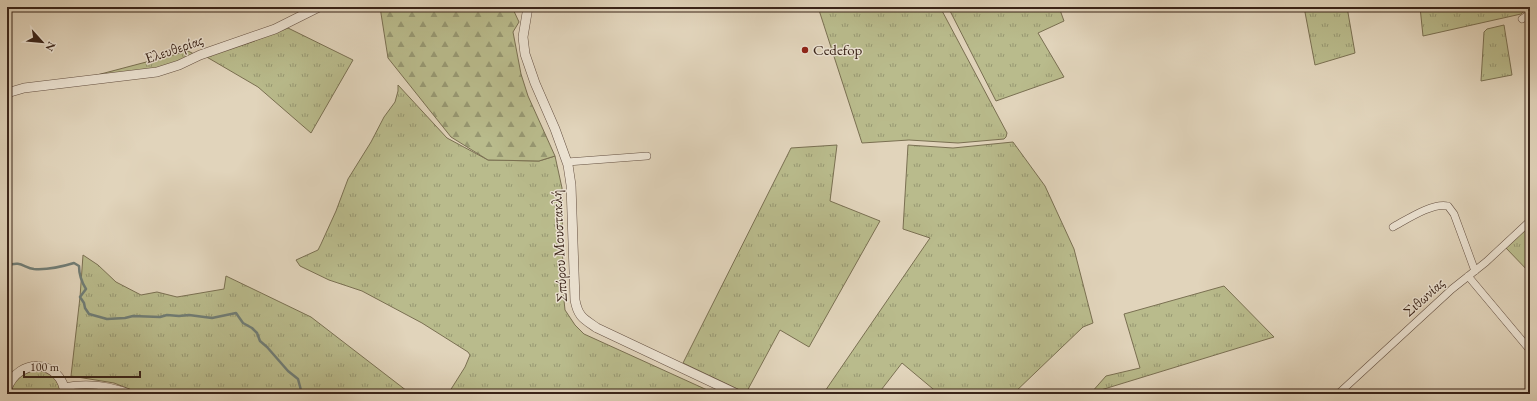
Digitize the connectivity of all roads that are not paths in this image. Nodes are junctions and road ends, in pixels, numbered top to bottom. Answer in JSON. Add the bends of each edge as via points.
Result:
{"nodes":[{"id":1,"x":319,"y":7,"type":"edge"},
{"id":2,"x":528,"y":7,"type":"edge"},
{"id":3,"x":1530,"y":14,"type":"edge"},
{"id":4,"x":1522,"y":19,"type":"dead end"},
{"id":5,"x":7,"y":93,"type":"edge"},
{"id":6,"x":647,"y":156,"type":"dead end"},
{"id":7,"x":567,"y":162,"type":"junction"},
{"id":8,"x":1530,"y":222,"type":"edge"},
{"id":9,"x":1393,"y":227,"type":"dead end"},
{"id":10,"x":1475,"y":271,"type":"junction"},
{"id":11,"x":1468,"y":276,"type":"junction"},
{"id":12,"x":1530,"y":350,"type":"edge"},
{"id":13,"x":7,"y":389,"type":"edge"},
{"id":14,"x":64,"y":390,"type":"edge"},
{"id":15,"x":132,"y":394,"type":"edge"},
{"id":16,"x":737,"y":394,"type":"edge"},
{"id":17,"x":1338,"y":394,"type":"edge"}],
"edges":[{"from":1,"to":5,"type":"street","name":"Ελευθερίας","via":[[275,29],[157,72],[24,88]]},
{"from":2,"to":7,"type":"street","name":"Σπύρου Μουστακλή","via":[[523,37],[525,54]]},
{"from":3,"to":4,"type":"street"},
{"from":6,"to":7,"type":"street"},
{"from":7,"to":16,"type":"street","name":"Σπύρου Μουστακλή","via":[[575,300],[576,309],[581,317],[597,328]]},
{"from":8,"to":10,"type":"street","name":"Σιθωνίας"},
{"from":9,"to":10,"type":"street","via":[[1432,208],[1448,206]]},
{"from":10,"to":11,"type":"street","name":"Σιθωνίας"},
{"from":11,"to":12,"type":"street"},
{"from":11,"to":17,"type":"street","name":"Σιθωνίας"},
{"from":13,"to":14,"type":"street","via":[[18,372],[33,366],[52,371],[59,378]]},
{"from":14,"to":15,"type":"street","via":[[81,384],[98,384]]}]}
